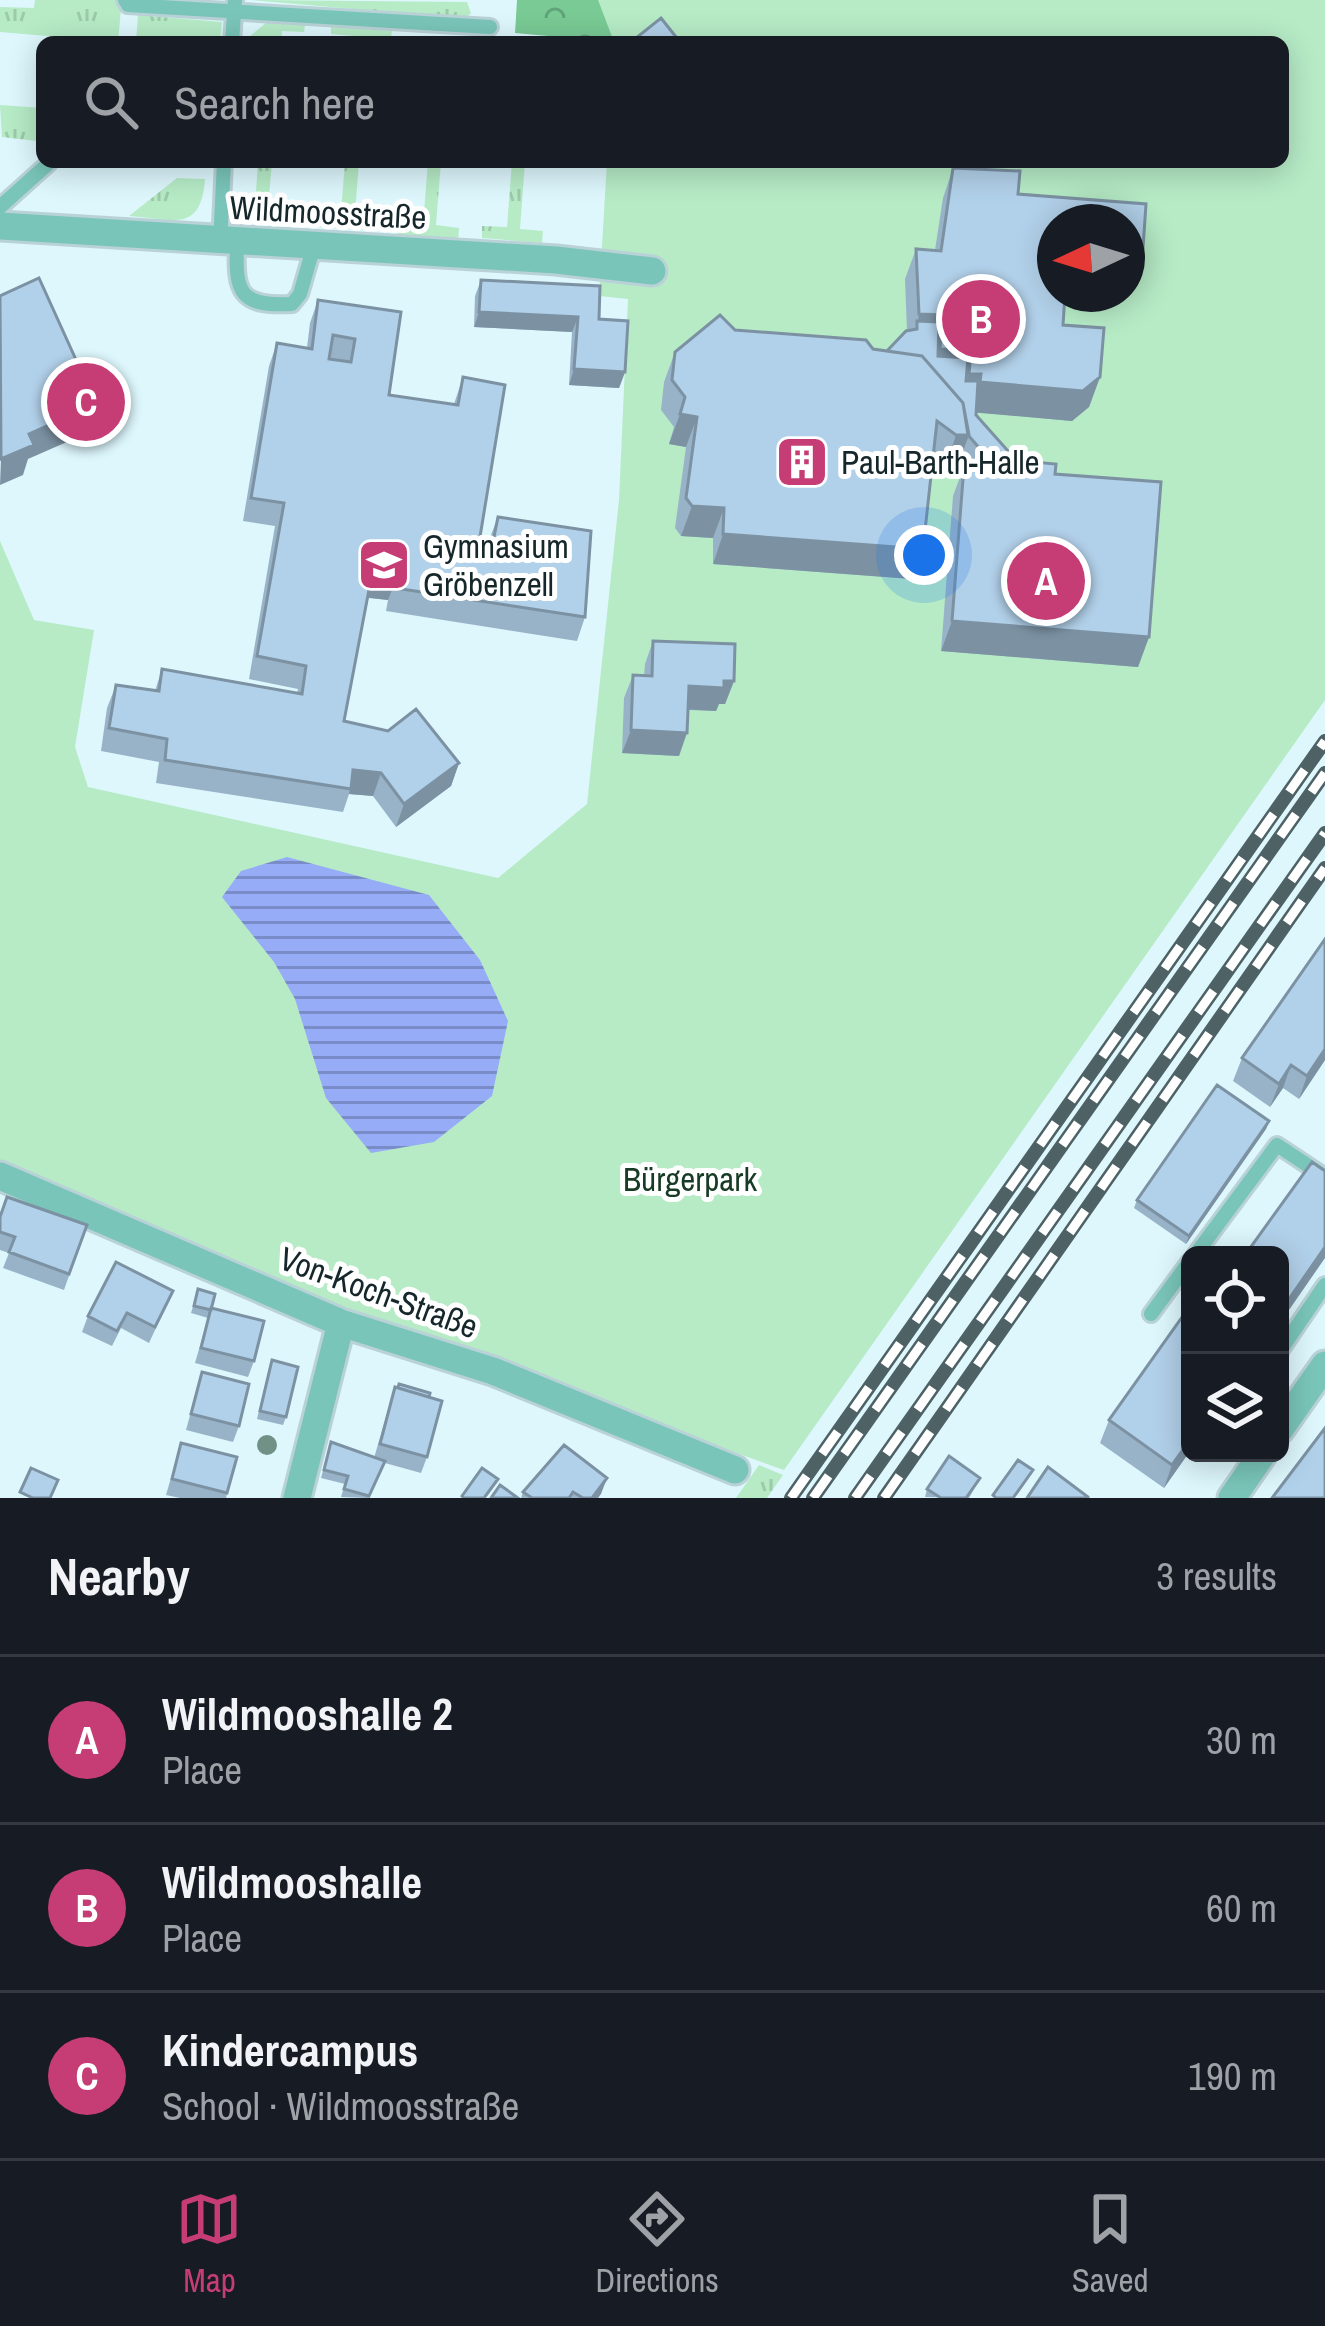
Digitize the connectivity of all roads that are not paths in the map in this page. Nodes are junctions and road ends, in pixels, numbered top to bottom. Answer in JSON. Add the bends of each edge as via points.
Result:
{"nodes":[{"id":1,"x":125,"y":0,"type":"edge"},
{"id":2,"x":234,"y":6,"type":"edge"},
{"id":3,"x":490,"y":27,"type":"dead end"},
{"id":4,"x":232,"y":36,"type":"edge"},
{"id":5,"x":43,"y":168,"type":"edge"},
{"id":6,"x":224,"y":168,"type":"edge"},
{"id":7,"x":0,"y":207,"type":"edge"},
{"id":8,"x":0,"y":226,"type":"edge"},
{"id":9,"x":228,"y":243,"type":"junction"},
{"id":10,"x":313,"y":249,"type":"junction"},
{"id":11,"x":652,"y":271,"type":"dead end"},
{"id":12,"x":0,"y":1175,"type":"edge"},
{"id":13,"x":1325,"y":1177,"type":"edge"},
{"id":14,"x":1201,"y":1246,"type":"edge"},
{"id":15,"x":1181,"y":1273,"type":"edge"},
{"id":16,"x":1325,"y":1285,"type":"edge"},
{"id":17,"x":1151,"y":1314,"type":"dead end"},
{"id":18,"x":341,"y":1323,"type":"junction"},
{"id":19,"x":1289,"y":1338,"type":"edge"},
{"id":20,"x":1325,"y":1365,"type":"edge"},
{"id":21,"x":1289,"y":1412,"type":"edge"},
{"id":22,"x":1257,"y":1462,"type":"edge"},
{"id":23,"x":735,"y":1470,"type":"dead end"},
{"id":24,"x":297,"y":1498,"type":"edge"},
{"id":25,"x":1232,"y":1498,"type":"edge"}],
"edges":[{"from":1,"to":2,"type":"lane"},
{"from":2,"to":3,"type":"lane"},
{"from":2,"to":4,"type":"lane"},
{"from":5,"to":7,"type":"lane"},
{"from":6,"to":9,"type":"lane"},
{"from":8,"to":9,"type":"street","name":"Wildmoosstraße"},
{"from":9,"to":10,"type":"street","name":"Wildmoosstraße"},
{"from":9,"to":10,"type":"lane","via":[[243,296],[259,304],[292,304]]},
{"from":10,"to":11,"type":"street","name":"Wildmoosstraße"},
{"from":12,"to":18,"type":"street","name":"Von-Koch-Straße"},
{"from":13,"to":14,"type":"lane","via":[[1277,1145]]},
{"from":15,"to":17,"type":"lane"},
{"from":16,"to":19,"type":"lane"},
{"from":18,"to":23,"type":"street","name":"Von-Koch-Straße","via":[[493,1371]]},
{"from":18,"to":24,"type":"street"},
{"from":20,"to":21,"type":"street"},
{"from":22,"to":25,"type":"street"}]}
